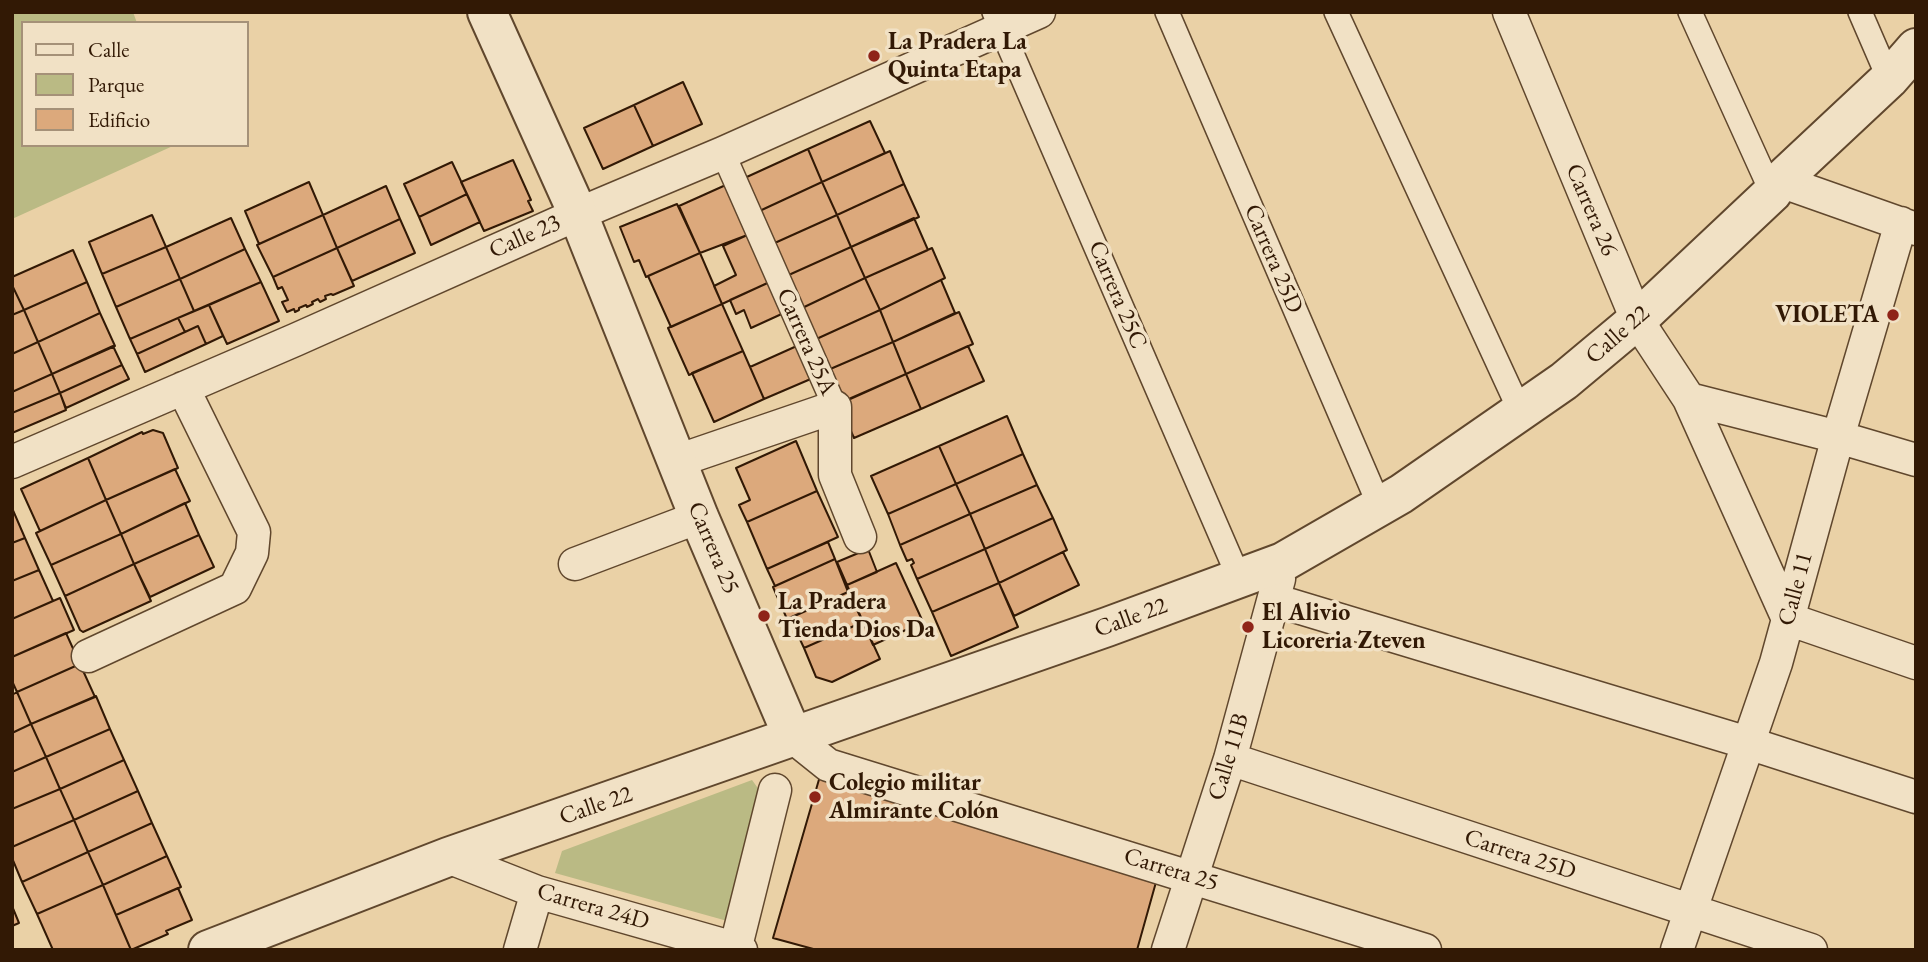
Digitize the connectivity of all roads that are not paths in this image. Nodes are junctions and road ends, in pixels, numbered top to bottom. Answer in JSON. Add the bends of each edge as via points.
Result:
{"nodes":[{"id":1,"x":487,"y":12,"type":"edge"},
{"id":2,"x":1038,"y":12,"type":"edge"},
{"id":3,"x":1167,"y":12,"type":"edge"},
{"id":4,"x":1336,"y":12,"type":"edge"},
{"id":5,"x":1509,"y":12,"type":"edge"},
{"id":6,"x":1690,"y":12,"type":"edge"},
{"id":7,"x":1860,"y":12,"type":"edge"},
{"id":8,"x":998,"y":21,"type":"edge"},
{"id":9,"x":1908,"y":58,"type":"edge"},
{"id":10,"x":723,"y":153,"type":"junction"},
{"id":11,"x":1776,"y":187,"type":"junction"},
{"id":12,"x":578,"y":214,"type":"junction"},
{"id":13,"x":1908,"y":226,"type":"edge"},
{"id":14,"x":1637,"y":320,"type":"junction"},
{"id":15,"x":183,"y":388,"type":"junction"},
{"id":16,"x":1689,"y":400,"type":"junction"},
{"id":17,"x":835,"y":407,"type":"junction"},
{"id":18,"x":1520,"y":411,"type":"junction"},
{"id":19,"x":1838,"y":438,"type":"junction"},
{"id":20,"x":1916,"y":460,"type":"edge"},
{"id":21,"x":677,"y":461,"type":"junction"},
{"id":22,"x":12,"y":462,"type":"edge"},
{"id":23,"x":1380,"y":507,"type":"junction"},
{"id":24,"x":699,"y":517,"type":"junction"},
{"id":25,"x":860,"y":537,"type":"dead end"},
{"id":26,"x":1283,"y":562,"type":"junction"},
{"id":27,"x":575,"y":565,"type":"dead end"},
{"id":28,"x":1239,"y":578,"type":"junction"},
{"id":29,"x":1273,"y":600,"type":"junction"},
{"id":30,"x":1788,"y":619,"type":"junction"},
{"id":31,"x":88,"y":656,"type":"dead end"},
{"id":32,"x":1916,"y":663,"type":"edge"},
{"id":33,"x":793,"y":737,"type":"junction"},
{"id":34,"x":1748,"y":743,"type":"junction"},
{"id":35,"x":1230,"y":759,"type":"junction"},
{"id":36,"x":775,"y":790,"type":"dead end"},
{"id":37,"x":1916,"y":797,"type":"edge"},
{"id":38,"x":448,"y":857,"type":"junction"},
{"id":39,"x":1192,"y":876,"type":"junction"},
{"id":40,"x":537,"y":892,"type":"junction"},
{"id":41,"x":1690,"y":910,"type":"junction"},
{"id":42,"x":737,"y":949,"type":"edge"},
{"id":43,"x":208,"y":950,"type":"edge"},
{"id":44,"x":520,"y":950,"type":"edge"},
{"id":45,"x":1168,"y":950,"type":"edge"},
{"id":46,"x":1425,"y":950,"type":"edge"},
{"id":47,"x":1677,"y":950,"type":"edge"},
{"id":48,"x":1811,"y":950,"type":"edge"}],
"edges":[{"from":1,"to":12,"type":"street","name":"Carrera 25"},
{"from":2,"to":8,"type":"street","name":"Calle 23"},
{"from":3,"to":23,"type":"street","name":"Carrera 25D"},
{"from":4,"to":18,"type":"street"},
{"from":5,"to":14,"type":"street","name":"Carrera 26"},
{"from":6,"to":11,"type":"street"},
{"from":7,"to":9,"type":"street"},
{"from":8,"to":10,"type":"street","name":"Calle 23"},
{"from":8,"to":28,"type":"street","name":"Carrera 25C"},
{"from":9,"to":11,"type":"street","name":"Calle 22"},
{"from":10,"to":12,"type":"street","name":"Calle 23"},
{"from":10,"to":17,"type":"street","name":"Carrera 25A"},
{"from":11,"to":13,"type":"street"},
{"from":11,"to":14,"type":"street","name":"Calle 22"},
{"from":12,"to":15,"type":"street","name":"Calle 23"},
{"from":12,"to":21,"type":"street","name":"Carrera 25"},
{"from":13,"to":19,"type":"street","name":"Calle 11"},
{"from":14,"to":16,"type":"street","name":"Carrera 26"},
{"from":14,"to":18,"type":"street","name":"Calle 22"},
{"from":15,"to":22,"type":"street","name":"Calle 23"},
{"from":15,"to":31,"type":"street","via":[[254,532],[252,553],[235,588]]},
{"from":16,"to":19,"type":"street"},
{"from":16,"to":30,"type":"street","name":"Carrera 26"},
{"from":17,"to":21,"type":"street"},
{"from":17,"to":25,"type":"street","name":"Carrera 25A","via":[[835,475]]},
{"from":18,"to":23,"type":"street","name":"Calle 22"},
{"from":19,"to":20,"type":"street"},
{"from":19,"to":30,"type":"street","name":"Calle 11"},
{"from":21,"to":24,"type":"street","name":"Carrera 25"},
{"from":23,"to":26,"type":"street","name":"Calle 22"},
{"from":24,"to":27,"type":"street"},
{"from":24,"to":33,"type":"street","name":"Carrera 25"},
{"from":26,"to":28,"type":"street","name":"Calle 22"},
{"from":26,"to":29,"type":"street","name":"Calle 11B"},
{"from":28,"to":33,"type":"street","name":"Calle 22"},
{"from":29,"to":34,"type":"street"},
{"from":29,"to":35,"type":"street","name":"Calle 11B"},
{"from":30,"to":32,"type":"street"},
{"from":30,"to":34,"type":"street","name":"Calle 11"},
{"from":33,"to":38,"type":"street","name":"Calle 22"},
{"from":33,"to":39,"type":"street","name":"Carrera 25","via":[[828,765]]},
{"from":34,"to":37,"type":"street"},
{"from":34,"to":41,"type":"street","name":"Calle 11"},
{"from":35,"to":39,"type":"street","name":"Calle 11B"},
{"from":35,"to":41,"type":"street","name":"Carrera 25D"},
{"from":36,"to":42,"type":"street"},
{"from":38,"to":40,"type":"street","name":"Carrera 24D"},
{"from":38,"to":43,"type":"street","name":"Calle 22"},
{"from":39,"to":45,"type":"street","name":"Calle 11B"},
{"from":39,"to":46,"type":"street","name":"Carrera 25"},
{"from":40,"to":42,"type":"street","name":"Carrera 24D"},
{"from":40,"to":44,"type":"street"},
{"from":41,"to":47,"type":"street","name":"Calle 11"},
{"from":41,"to":48,"type":"street","name":"Carrera 25D"}]}
